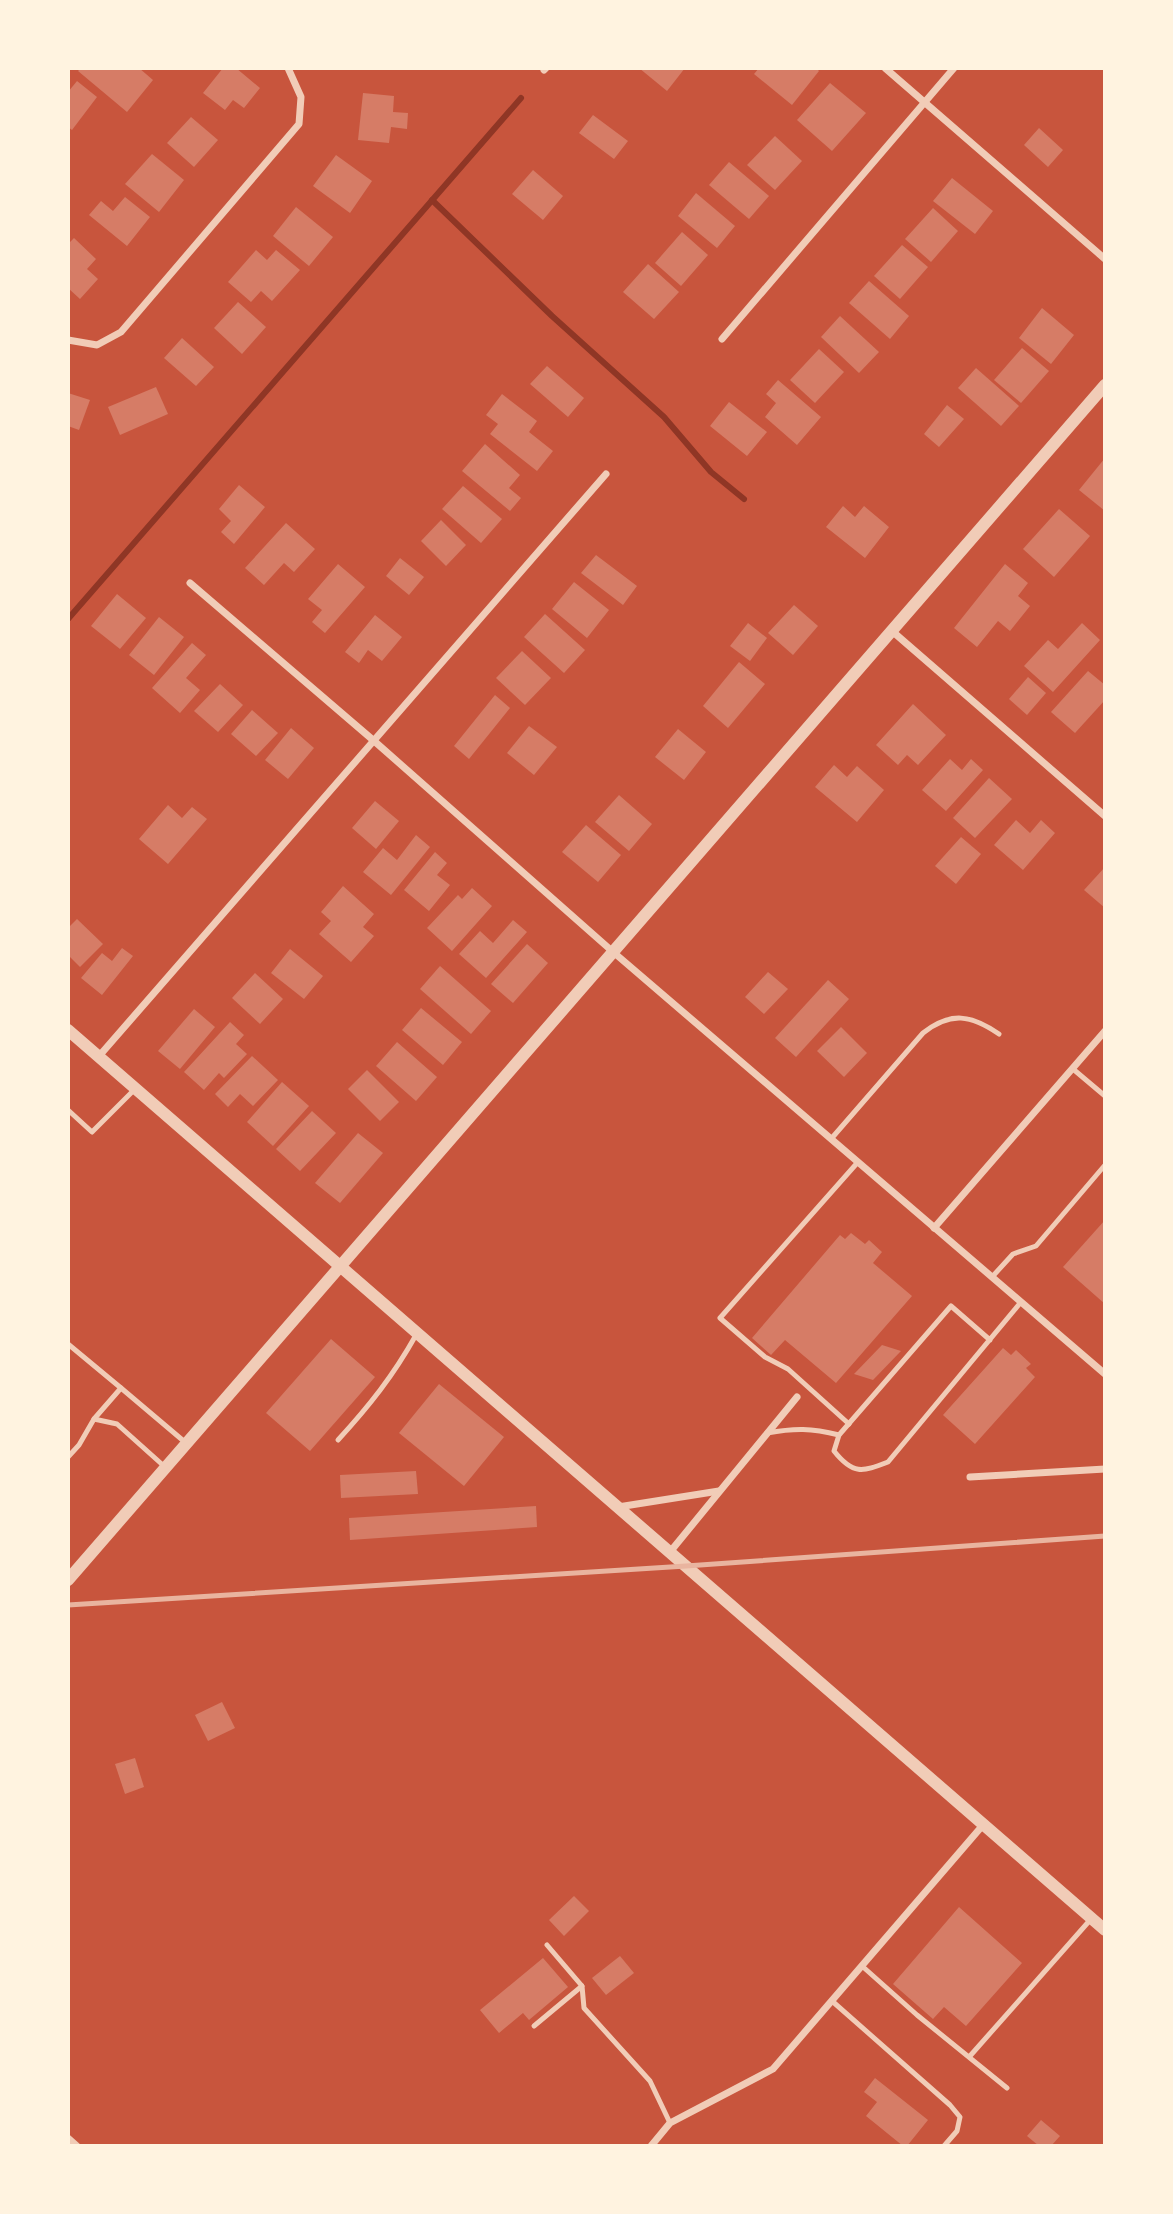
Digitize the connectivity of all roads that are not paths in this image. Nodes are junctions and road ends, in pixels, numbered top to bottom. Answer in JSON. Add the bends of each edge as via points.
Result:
{"nodes":[{"id":1,"x":288,"y":68,"type":"edge"},
{"id":2,"x":885,"y":68,"type":"edge"},
{"id":3,"x":954,"y":68,"type":"edge"},
{"id":4,"x":925,"y":103,"type":"junction"},
{"id":5,"x":1105,"y":259,"type":"edge"},
{"id":6,"x":722,"y":339,"type":"dead end"},
{"id":7,"x":68,"y":340,"type":"edge"},
{"id":8,"x":1105,"y":385,"type":"edge"},
{"id":9,"x":606,"y":474,"type":"dead end"},
{"id":10,"x":190,"y":583,"type":"dead end"},
{"id":11,"x":892,"y":631,"type":"junction"},
{"id":12,"x":373,"y":740,"type":"junction"},
{"id":13,"x":1105,"y":816,"type":"edge"},
{"id":14,"x":612,"y":951,"type":"junction"},
{"id":15,"x":68,"y":1030,"type":"edge"},
{"id":16,"x":1105,"y":1031,"type":"edge"},
{"id":17,"x":999,"y":1034,"type":"dead end"},
{"id":18,"x":100,"y":1055,"type":"junction"},
{"id":19,"x":1073,"y":1069,"type":"junction"},
{"id":20,"x":137,"y":1088,"type":"junction"},
{"id":21,"x":1105,"y":1096,"type":"edge"},
{"id":22,"x":68,"y":1110,"type":"edge"},
{"id":23,"x":831,"y":1139,"type":"junction"},
{"id":24,"x":858,"y":1162,"type":"junction"},
{"id":25,"x":1105,"y":1166,"type":"edge"},
{"id":26,"x":934,"y":1228,"type":"junction"},
{"id":27,"x":340,"y":1266,"type":"junction"},
{"id":28,"x":992,"y":1277,"type":"junction"},
{"id":29,"x":1021,"y":1302,"type":"junction"},
{"id":30,"x":418,"y":1332,"type":"junction"},
{"id":31,"x":990,"y":1340,"type":"junction"},
{"id":32,"x":68,"y":1344,"type":"edge"},
{"id":33,"x":1105,"y":1374,"type":"edge"},
{"id":34,"x":121,"y":1388,"type":"junction"},
{"id":35,"x":797,"y":1397,"type":"dead end"},
{"id":36,"x":94,"y":1419,"type":"junction"},
{"id":37,"x":849,"y":1424,"type":"junction"},
{"id":38,"x":767,"y":1433,"type":"junction"},
{"id":39,"x":839,"y":1435,"type":"junction"},
{"id":40,"x":338,"y":1440,"type":"dead end"},
{"id":41,"x":186,"y":1444,"type":"junction"},
{"id":42,"x":68,"y":1457,"type":"edge"},
{"id":43,"x":166,"y":1467,"type":"junction"},
{"id":44,"x":1105,"y":1469,"type":"edge"},
{"id":45,"x":970,"y":1477,"type":"dead end"},
{"id":46,"x":720,"y":1491,"type":"junction"},
{"id":47,"x":618,"y":1507,"type":"junction"},
{"id":48,"x":670,"y":1552,"type":"junction"},
{"id":49,"x":68,"y":1580,"type":"edge"},
{"id":50,"x":983,"y":1825,"type":"junction"},
{"id":51,"x":1091,"y":1919,"type":"junction"},
{"id":52,"x":1105,"y":1930,"type":"edge"},
{"id":53,"x":547,"y":1945,"type":"dead end"},
{"id":54,"x":862,"y":1966,"type":"junction"},
{"id":55,"x":582,"y":1986,"type":"junction"},
{"id":56,"x":832,"y":2001,"type":"junction"},
{"id":57,"x":534,"y":2026,"type":"dead end"},
{"id":58,"x":970,"y":2056,"type":"junction"},
{"id":59,"x":1007,"y":2088,"type":"dead end"},
{"id":60,"x":670,"y":2123,"type":"junction"},
{"id":61,"x":68,"y":2138,"type":"edge"},
{"id":62,"x":77,"y":2146,"type":"edge"},
{"id":63,"x":651,"y":2146,"type":"edge"},
{"id":64,"x":944,"y":2146,"type":"edge"}],
"edges":[{"from":1,"to":7,"type":"street","via":[[301,97],[299,124],[121,332],[97,345]]},
{"from":2,"to":4,"type":"street"},
{"from":3,"to":4,"type":"street"},
{"from":4,"to":5,"type":"street"},
{"from":4,"to":6,"type":"street"},
{"from":8,"to":11,"type":"street"},
{"from":9,"to":12,"type":"street"},
{"from":10,"to":12,"type":"street"},
{"from":11,"to":13,"type":"street"},
{"from":11,"to":14,"type":"street"},
{"from":12,"to":14,"type":"street"},
{"from":12,"to":18,"type":"street"},
{"from":14,"to":23,"type":"street"},
{"from":14,"to":27,"type":"street"},
{"from":15,"to":18,"type":"street"},
{"from":16,"to":19,"type":"street"},
{"from":17,"to":23,"type":"lane","via":[[983,1023],[960,1017],[938,1021]]},
{"from":18,"to":20,"type":"street"},
{"from":19,"to":21,"type":"lane"},
{"from":19,"to":26,"type":"street"},
{"from":20,"to":22,"type":"lane","via":[[92,1132]]},
{"from":20,"to":27,"type":"street"},
{"from":23,"to":24,"type":"street"},
{"from":24,"to":26,"type":"street"},
{"from":24,"to":37,"type":"lane","via":[[720,1318],[765,1357],[788,1369]]},
{"from":25,"to":28,"type":"lane","via":[[1036,1246],[1013,1254]]},
{"from":26,"to":28,"type":"street"},
{"from":27,"to":30,"type":"street"},
{"from":27,"to":41,"type":"street"},
{"from":28,"to":29,"type":"street"},
{"from":29,"to":31,"type":"lane"},
{"from":29,"to":33,"type":"street"},
{"from":30,"to":40,"type":"lane","via":[[373,1402]]},
{"from":30,"to":47,"type":"street"},
{"from":31,"to":37,"type":"lane","via":[[951,1306]]},
{"from":31,"to":39,"type":"lane","via":[[888,1462],[864,1471],[846,1465],[835,1451]]},
{"from":32,"to":34,"type":"lane"},
{"from":34,"to":36,"type":"lane"},
{"from":34,"to":41,"type":"lane"},
{"from":35,"to":38,"type":"street"},
{"from":36,"to":42,"type":"lane"},
{"from":36,"to":43,"type":"lane","via":[[117,1424]]},
{"from":37,"to":39,"type":"lane"},
{"from":38,"to":39,"type":"lane","via":[[795,1428]]},
{"from":38,"to":46,"type":"street"},
{"from":41,"to":43,"type":"street"},
{"from":43,"to":49,"type":"street"},
{"from":44,"to":45,"type":"street"},
{"from":46,"to":47,"type":"street"},
{"from":46,"to":48,"type":"street"},
{"from":47,"to":48,"type":"street"},
{"from":48,"to":50,"type":"street"},
{"from":50,"to":51,"type":"street"},
{"from":50,"to":54,"type":"street"},
{"from":51,"to":52,"type":"street"},
{"from":51,"to":58,"type":"lane"},
{"from":53,"to":55,"type":"lane"},
{"from":54,"to":56,"type":"street"},
{"from":54,"to":58,"type":"lane"},
{"from":55,"to":57,"type":"lane"},
{"from":55,"to":60,"type":"lane","via":[[584,2008],[650,2081]]},
{"from":56,"to":60,"type":"street","via":[[774,2069]]},
{"from":56,"to":64,"type":"lane","via":[[950,2105],[960,2118],[957,2131]]},
{"from":58,"to":59,"type":"lane"},
{"from":60,"to":63,"type":"street"},
{"from":61,"to":62,"type":"street"}]}
